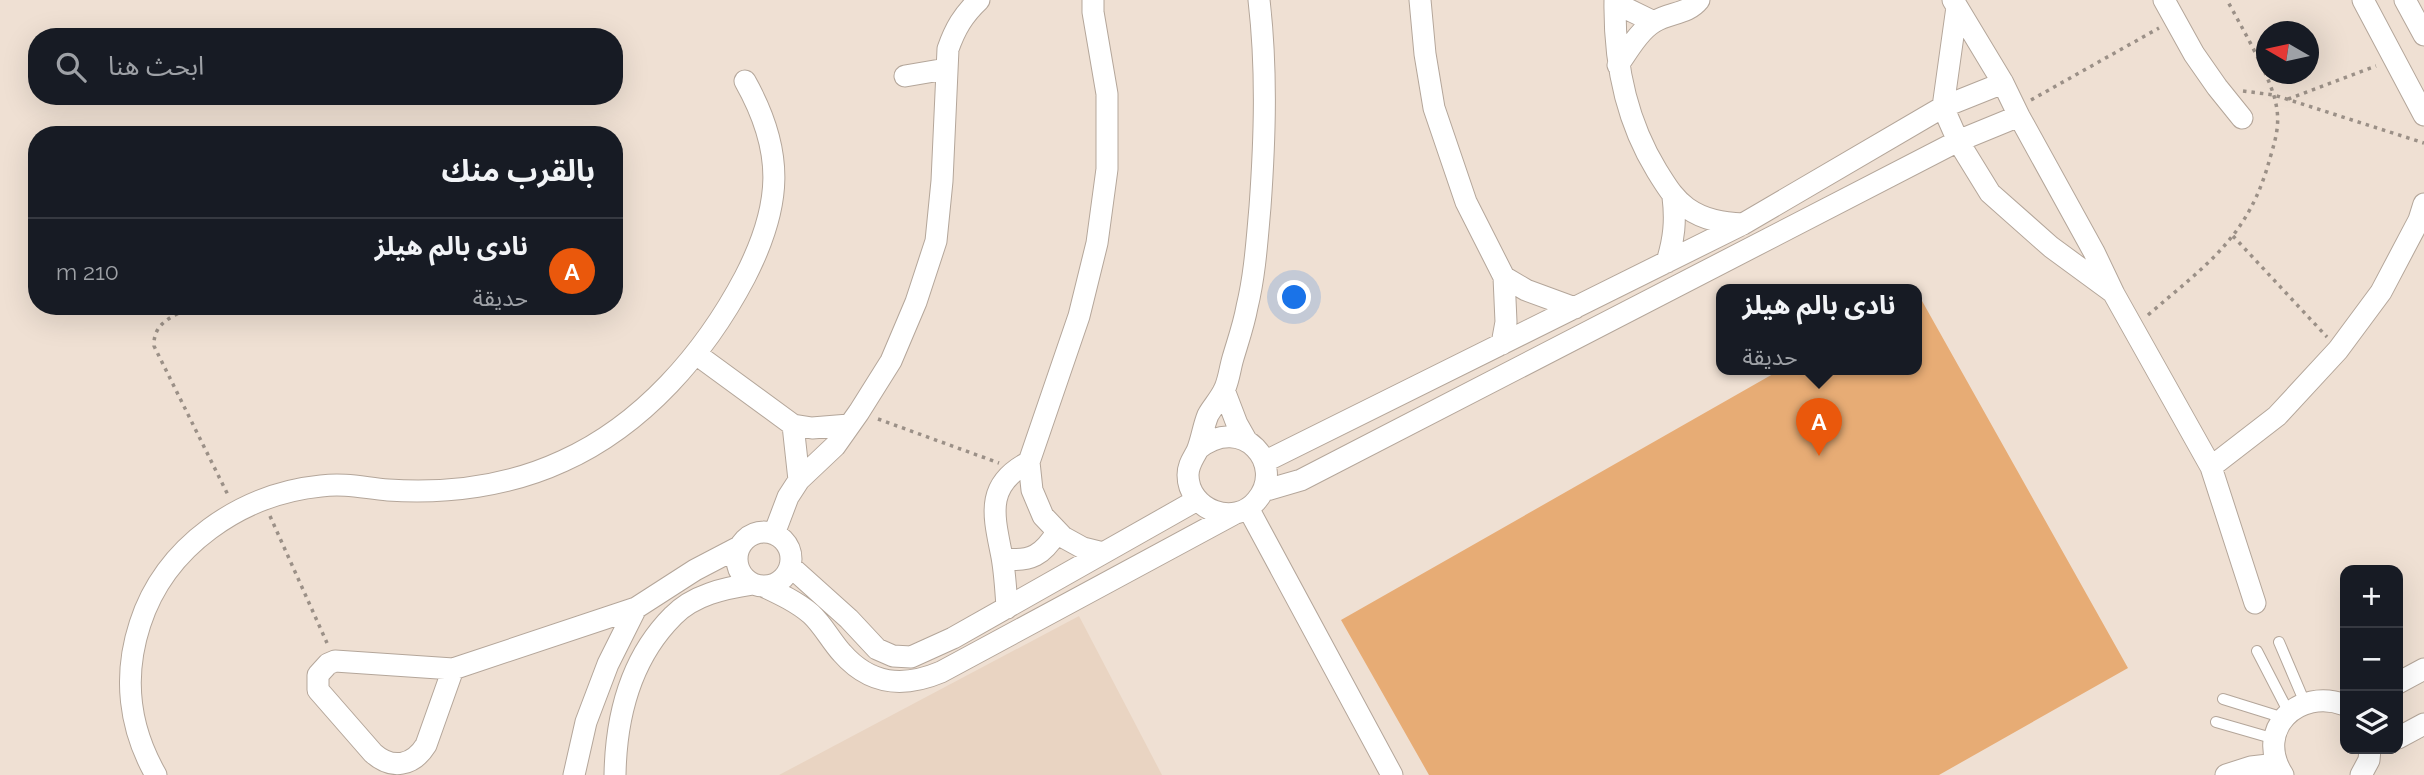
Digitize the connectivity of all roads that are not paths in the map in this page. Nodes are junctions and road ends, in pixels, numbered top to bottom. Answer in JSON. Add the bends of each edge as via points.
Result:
{"nodes":[{"id":1,"x":979,"y":0,"type":"edge"},
{"id":2,"x":1259,"y":0,"type":"edge"},
{"id":3,"x":1420,"y":0,"type":"edge"},
{"id":4,"x":1699,"y":0,"type":"edge"},
{"id":5,"x":2164,"y":0,"type":"edge"},
{"id":6,"x":2363,"y":0,"type":"edge"},
{"id":7,"x":2405,"y":0,"type":"edge"},
{"id":8,"x":1615,"y":2,"type":"edge"},
{"id":9,"x":1090,"y":4,"type":"edge"},
{"id":10,"x":1955,"y":4,"type":"edge"},
{"id":11,"x":1654,"y":22,"type":"junction"},
{"id":12,"x":2424,"y":35,"type":"edge"},
{"id":13,"x":1618,"y":65,"type":"junction"},
{"id":14,"x":946,"y":69,"type":"junction"},
{"id":15,"x":905,"y":76,"type":"dead end"},
{"id":16,"x":745,"y":80,"type":"dead end"},
{"id":17,"x":2003,"y":83,"type":"junction"},
{"id":18,"x":1942,"y":107,"type":"junction"},
{"id":19,"x":2017,"y":113,"type":"junction"},
{"id":20,"x":2424,"y":115,"type":"edge"},
{"id":21,"x":2242,"y":118,"type":"dead end"},
{"id":22,"x":1958,"y":141,"type":"junction"},
{"id":23,"x":1673,"y":197,"type":"junction"},
{"id":24,"x":2424,"y":204,"type":"edge"},
{"id":25,"x":1743,"y":224,"type":"junction"},
{"id":26,"x":1667,"y":262,"type":"junction"},
{"id":27,"x":1504,"y":277,"type":"junction"},
{"id":28,"x":2114,"y":294,"type":"junction"},
{"id":29,"x":1575,"y":308,"type":"junction"},
{"id":30,"x":1502,"y":344,"type":"junction"},
{"id":31,"x":696,"y":354,"type":"junction"},
{"id":32,"x":1224,"y":390,"type":"junction"},
{"id":33,"x":854,"y":418,"type":"junction"},
{"id":34,"x":793,"y":425,"type":"junction"},
{"id":35,"x":1246,"y":440,"type":"junction"},
{"id":36,"x":1198,"y":449,"type":"junction"},
{"id":37,"x":1264,"y":462,"type":"junction"},
{"id":38,"x":1022,"y":466,"type":"junction"},
{"id":39,"x":2211,"y":467,"type":"junction"},
{"id":40,"x":799,"y":480,"type":"junction"},
{"id":41,"x":1263,"y":491,"type":"junction"},
{"id":42,"x":1197,"y":500,"type":"junction"},
{"id":43,"x":1241,"y":511,"type":"junction"},
{"id":44,"x":1058,"y":532,"type":"junction"},
{"id":45,"x":774,"y":534,"type":"junction"},
{"id":46,"x":740,"y":547,"type":"junction"},
{"id":47,"x":1103,"y":553,"type":"junction"},
{"id":48,"x":1003,"y":559,"type":"junction"},
{"id":49,"x":790,"y":566,"type":"junction"},
{"id":50,"x":758,"y":585,"type":"junction"},
{"id":51,"x":2255,"y":603,"type":"dead end"},
{"id":52,"x":636,"y":608,"type":"junction"},
{"id":53,"x":1007,"y":608,"type":"junction"},
{"id":54,"x":2279,"y":642,"type":"dead end"},
{"id":55,"x":2257,"y":651,"type":"dead end"},
{"id":56,"x":453,"y":669,"type":"junction"},
{"id":57,"x":2424,"y":669,"type":"edge"},
{"id":58,"x":2403,"y":680,"type":"edge"},
{"id":59,"x":2223,"y":699,"type":"dead end"},
{"id":60,"x":2340,"y":703,"type":"edge"},
{"id":61,"x":2293,"y":711,"type":"junction"},
{"id":62,"x":2217,"y":722,"type":"dead end"},
{"id":63,"x":2424,"y":724,"type":"edge"},
{"id":64,"x":2403,"y":735,"type":"edge"},
{"id":65,"x":2275,"y":739,"type":"junction"},
{"id":66,"x":2280,"y":769,"type":"edge"},
{"id":67,"x":156,"y":775,"type":"edge"},
{"id":68,"x":574,"y":775,"type":"edge"},
{"id":69,"x":615,"y":775,"type":"edge"},
{"id":70,"x":1392,"y":775,"type":"edge"},
{"id":71,"x":2226,"y":775,"type":"edge"}],
"edges":[{"from":1,"to":14,"type":"street","via":[[955,29]]},
{"from":2,"to":32,"type":"street","via":[[1265,144],[1257,235],[1248,306]]},
{"from":3,"to":27,"type":"street","via":[[1434,108],[1466,202]]},
{"from":4,"to":11,"type":"street","via":[[1685,12]]},
{"from":5,"to":21,"type":"street","via":[[2194,54]]},
{"from":6,"to":20,"type":"street"},
{"from":7,"to":12,"type":"street"},
{"from":8,"to":11,"type":"street"},
{"from":8,"to":13,"type":"street"},
{"from":9,"to":38,"type":"street","via":[[1107,94],[1107,169],[1097,243],[1079,316]]},
{"from":10,"to":17,"type":"street"},
{"from":10,"to":18,"type":"street"},
{"from":11,"to":13,"type":"street"},
{"from":13,"to":23,"type":"street","via":[[1629,112]]},
{"from":14,"to":15,"type":"street"},
{"from":14,"to":33,"type":"street","via":[[936,241],[891,361]]},
{"from":16,"to":31,"type":"street","via":[[771,140],[772,205],[762,243],[748,271]]},
{"from":17,"to":18,"type":"street"},
{"from":17,"to":19,"type":"street"},
{"from":18,"to":22,"type":"street"},
{"from":18,"to":25,"type":"street"},
{"from":19,"to":22,"type":"street"},
{"from":19,"to":28,"type":"street"},
{"from":22,"to":28,"type":"street","via":[[1990,193]]},
{"from":22,"to":41,"type":"street","via":[[1301,480]]},
{"from":23,"to":25,"type":"street","via":[[1705,218]]},
{"from":23,"to":26,"type":"street","via":[[1674,242]]},
{"from":24,"to":39,"type":"street","via":[[2381,292],[2338,350],[2277,416]]},
{"from":25,"to":26,"type":"street"},
{"from":26,"to":29,"type":"street"},
{"from":27,"to":29,"type":"street"},
{"from":27,"to":30,"type":"street"},
{"from":28,"to":39,"type":"street"},
{"from":29,"to":30,"type":"street"},
{"from":30,"to":37,"type":"street"},
{"from":31,"to":34,"type":"street"},
{"from":31,"to":67,"type":"street","via":[[627,422],[564,461],[529,475],[493,484],[420,491],[320,486],[263,500],[211,528],[163,575],[133,644],[129,682],[133,720]]},
{"from":32,"to":35,"type":"street"},
{"from":32,"to":36,"type":"street","via":[[1207,418]]},
{"from":33,"to":34,"type":"street","via":[[812,428]]},
{"from":33,"to":40,"type":"street","via":[[818,464]]},
{"from":34,"to":40,"type":"street"},
{"from":35,"to":36,"type":"street","via":[[1220,436]]},
{"from":35,"to":37,"type":"street"},
{"from":36,"to":42,"type":"street","via":[[1188,474]]},
{"from":37,"to":41,"type":"street"},
{"from":38,"to":44,"type":"street","via":[[1043,516]]},
{"from":38,"to":48,"type":"street","via":[[1004,480],[997,494],[995,525]]},
{"from":39,"to":51,"type":"street"},
{"from":40,"to":45,"type":"street"},
{"from":41,"to":43,"type":"street"},
{"from":42,"to":43,"type":"street","via":[[1220,514]]},
{"from":42,"to":47,"type":"street"},
{"from":43,"to":50,"type":"street","via":[[919,681],[896,682],[856,667],[811,615]]},
{"from":43,"to":70,"type":"street"},
{"from":44,"to":47,"type":"street","via":[[1083,548]]},
{"from":44,"to":48,"type":"street","via":[[1035,556]]},
{"from":45,"to":46,"type":"street","via":[[758,533]]},
{"from":45,"to":49,"type":"street","via":[[786,543]]},
{"from":46,"to":50,"type":"street","via":[[738,569],[747,581]]},
{"from":46,"to":52,"type":"street"},
{"from":47,"to":53,"type":"street"},
{"from":48,"to":53,"type":"street"},
{"from":49,"to":50,"type":"street","via":[[780,581]]},
{"from":49,"to":53,"type":"street","via":[[877,649],[893,656],[928,652]]},
{"from":50,"to":69,"type":"street","via":[[723,589],[696,600],[674,615],[646,652],[626,693],[616,738]]},
{"from":52,"to":56,"type":"street"},
{"from":52,"to":68,"type":"street","via":[[586,722]]},
{"from":54,"to":61,"type":"lane"},
{"from":55,"to":61,"type":"lane"},
{"from":56,"to":56,"type":"street","via":[[335,661],[318,675],[318,690],[373,753],[392,764],[402,764],[426,745]]},
{"from":57,"to":58,"type":"street"},
{"from":59,"to":61,"type":"lane"},
{"from":60,"to":61,"type":"street","via":[[2319,699]]},
{"from":61,"to":65,"type":"street"},
{"from":62,"to":65,"type":"lane"},
{"from":63,"to":64,"type":"street"},
{"from":65,"to":66,"type":"street"},
{"from":66,"to":71,"type":"street","via":[[2251,767]]}]}
